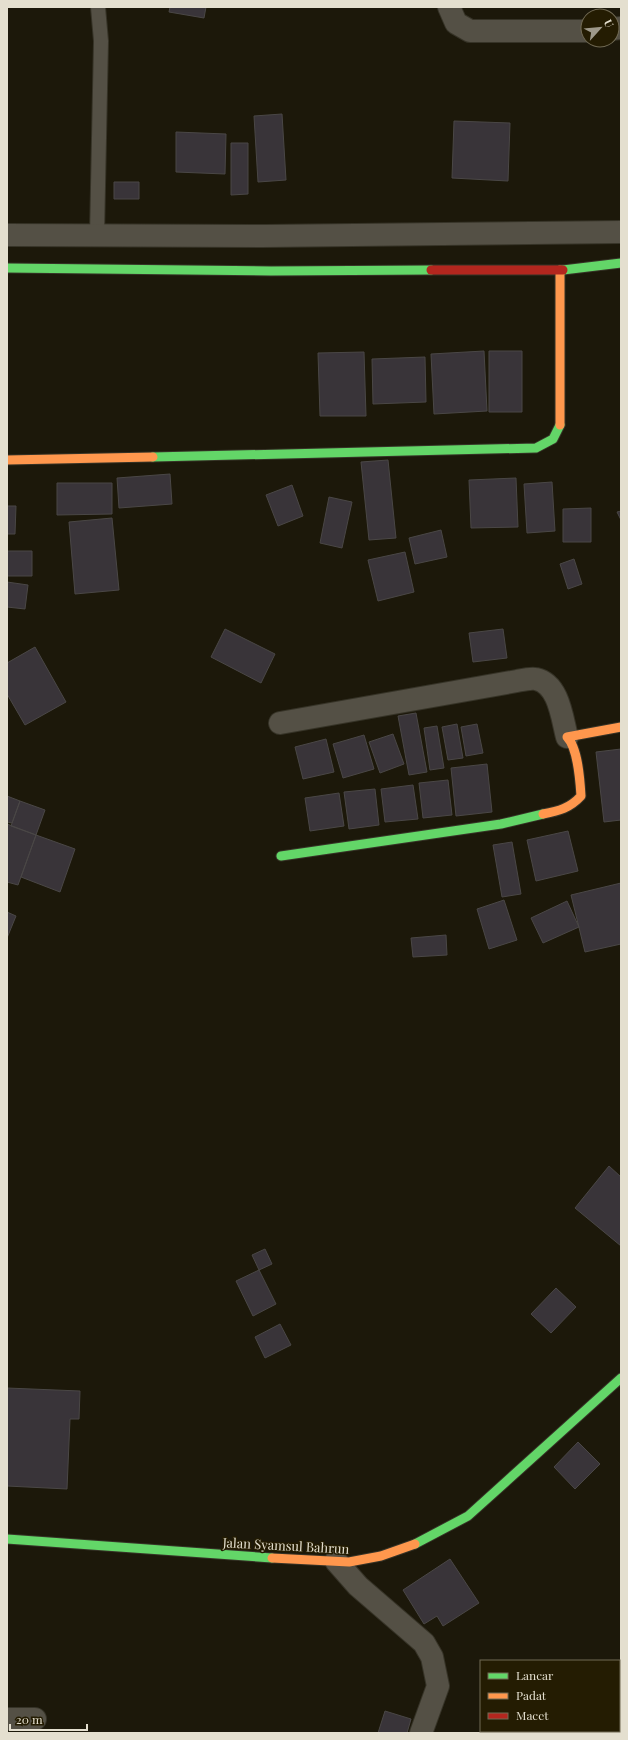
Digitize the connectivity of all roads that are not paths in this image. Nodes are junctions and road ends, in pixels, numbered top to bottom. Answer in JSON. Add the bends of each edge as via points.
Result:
{"nodes":[{"id":1,"x":98,"y":7,"type":"edge"},
{"id":2,"x":449,"y":7,"type":"edge"},
{"id":3,"x":580,"y":30,"type":"edge"},
{"id":4,"x":621,"y":232,"type":"edge"},
{"id":5,"x":98,"y":235,"type":"junction"},
{"id":6,"x":7,"y":236,"type":"edge"},
{"id":7,"x":621,"y":263,"type":"edge"},
{"id":8,"x":7,"y":268,"type":"edge"},
{"id":9,"x":560,"y":270,"type":"junction"},
{"id":10,"x":7,"y":460,"type":"edge"},
{"id":11,"x":280,"y":723,"type":"dead end"},
{"id":12,"x":621,"y":727,"type":"edge"},
{"id":13,"x":567,"y":737,"type":"junction"},
{"id":14,"x":281,"y":856,"type":"dead end"},
{"id":15,"x":621,"y":1378,"type":"edge"},
{"id":16,"x":7,"y":1539,"type":"edge"},
{"id":17,"x":336,"y":1561,"type":"junction"},
{"id":18,"x":7,"y":1719,"type":"edge"},
{"id":19,"x":35,"y":1719,"type":"dead end"},
{"id":20,"x":421,"y":1733,"type":"edge"}],
"edges":[{"from":1,"to":5,"type":"lane","via":[[101,41]]},
{"from":2,"to":3,"type":"street","via":[[456,23],[470,31]]},
{"from":4,"to":5,"type":"street"},
{"from":5,"to":6,"type":"street"},
{"from":7,"to":9,"type":"street"},
{"from":8,"to":9,"type":"street","via":[[263,271]]},
{"from":9,"to":10,"type":"street","via":[[561,424],[553,439],[536,448]]},
{"from":11,"to":13,"type":"street","via":[[536,679],[546,684],[556,696]]},
{"from":12,"to":13,"type":"street"},
{"from":13,"to":14,"type":"street","via":[[572,742],[581,796],[574,804],[562,810],[501,824]]},
{"from":15,"to":17,"type":"street","name":"Jalan Syamsul Bahrun","via":[[468,1516],[416,1544],[388,1554],[349,1562]]},
{"from":16,"to":17,"type":"street","name":"Jalan Syamsul Bahrun"},
{"from":17,"to":20,"type":"street","via":[[358,1586],[424,1642],[432,1657],[438,1686]]},
{"from":18,"to":19,"type":"street"}]}
